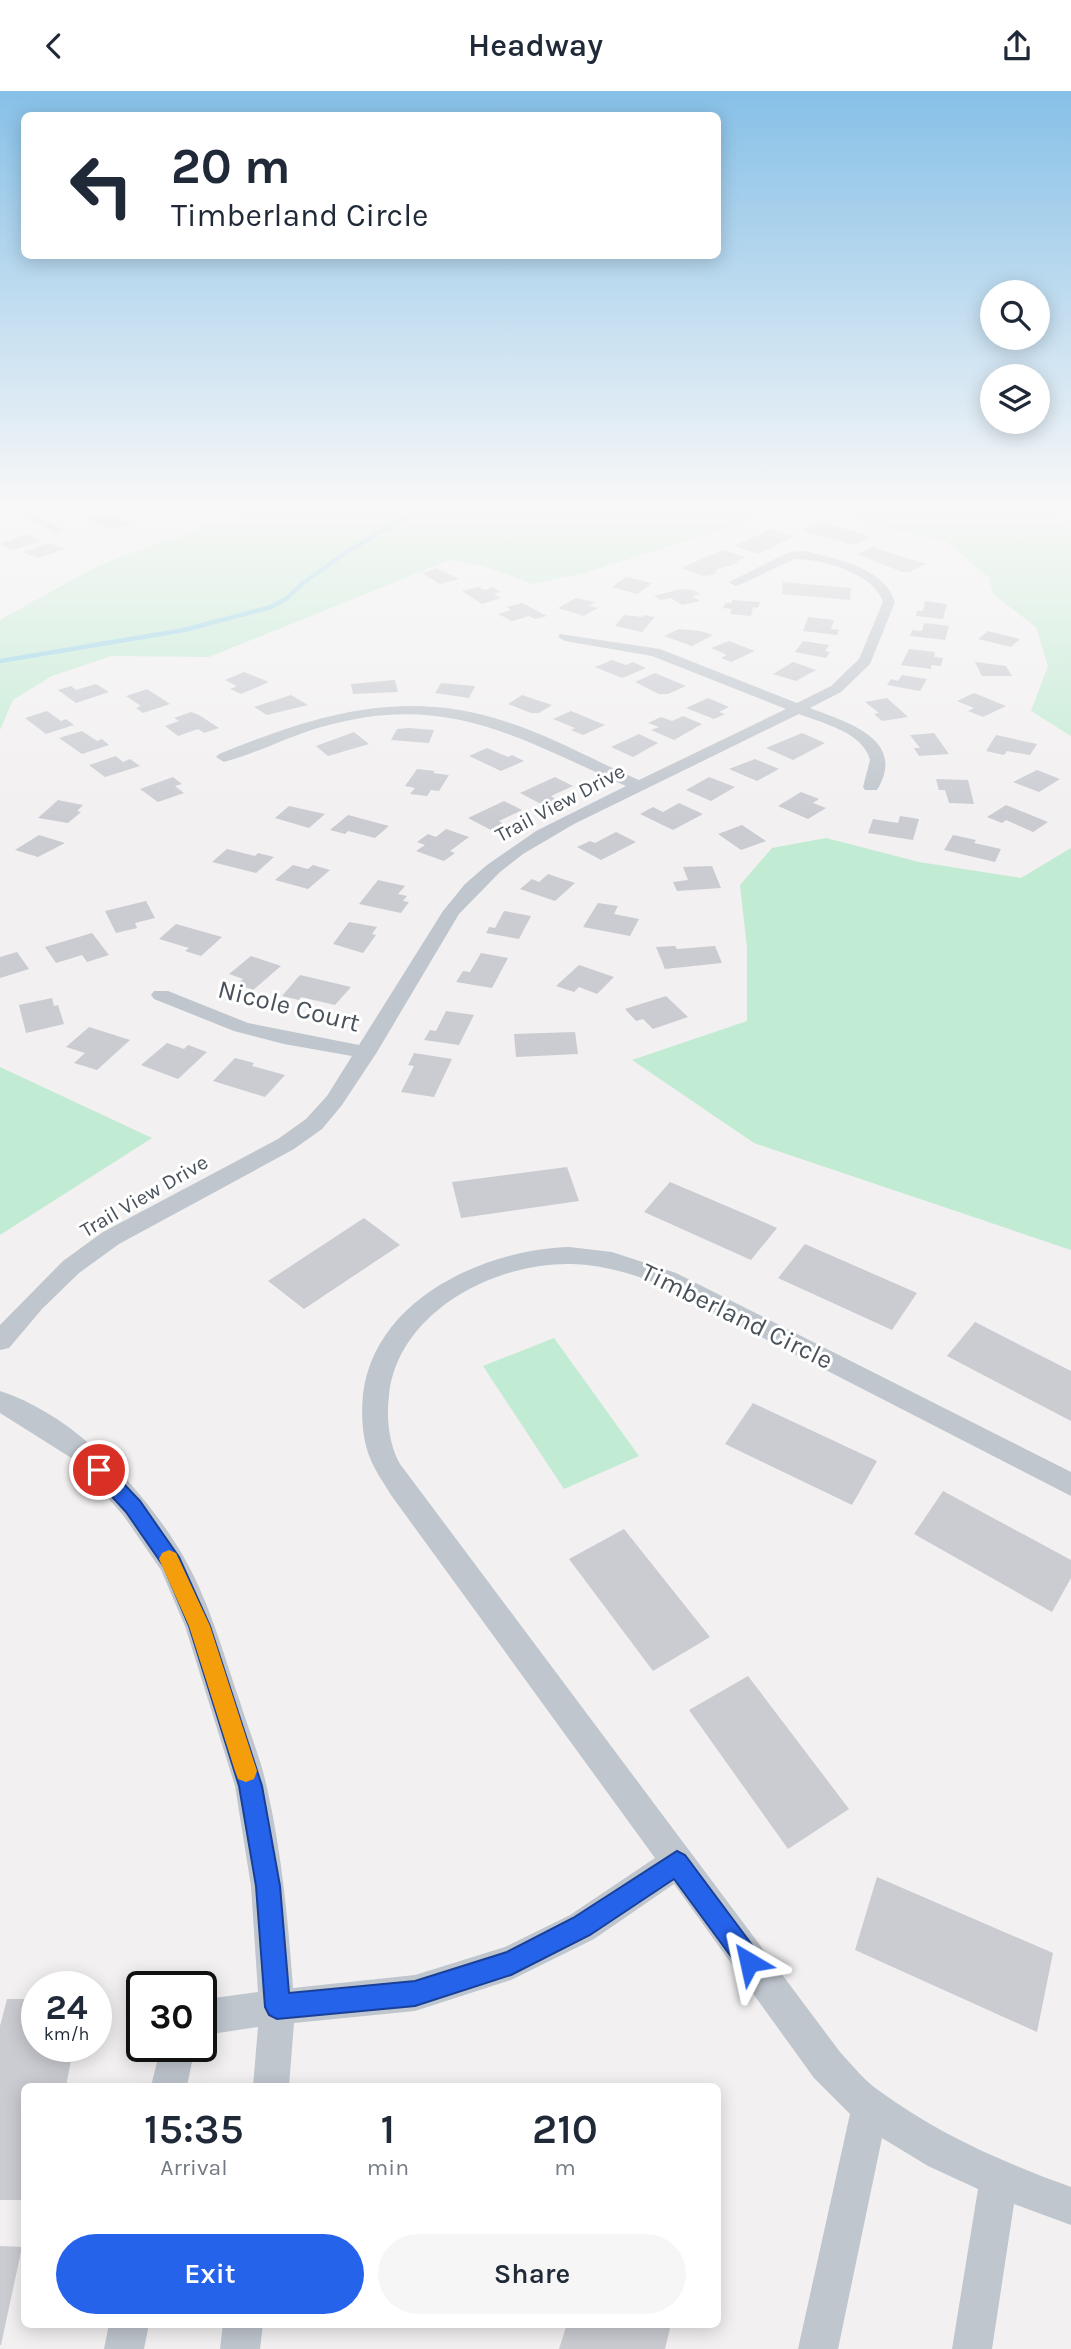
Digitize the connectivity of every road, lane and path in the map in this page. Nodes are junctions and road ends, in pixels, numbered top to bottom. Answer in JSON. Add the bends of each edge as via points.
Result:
{"nodes":[{"id":1,"x":887,"y":607,"type":"edge"},
{"id":2,"x":565,"y":638,"type":"dead end"},
{"id":3,"x":798,"y":708,"type":"junction"},
{"id":4,"x":224,"y":757,"type":"dead end"},
{"id":5,"x":639,"y":786,"type":"junction"},
{"id":6,"x":872,"y":787,"type":"dead end"},
{"id":7,"x":161,"y":995,"type":"dead end"},
{"id":8,"x":367,"y":1052,"type":"junction"},
{"id":9,"x":0,"y":1341,"type":"edge"},
{"id":10,"x":0,"y":1402,"type":"edge"},
{"id":11,"x":1071,"y":1485,"type":"edge"},
{"id":12,"x":677,"y":1863,"type":"junction"},
{"id":13,"x":277,"y":2007,"type":"junction"},
{"id":14,"x":217,"y":2016,"type":"edge"},
{"id":15,"x":174,"y":2062,"type":"edge"},
{"id":16,"x":170,"y":2083,"type":"edge"},
{"id":17,"x":271,"y":2083,"type":"edge"},
{"id":18,"x":870,"y":2106,"type":"junction"},
{"id":19,"x":998,"y":2180,"type":"junction"},
{"id":20,"x":1071,"y":2206,"type":"edge"},
{"id":21,"x":127,"y":2328,"type":"edge"},
{"id":22,"x":243,"y":2328,"type":"edge"},
{"id":23,"x":124,"y":2349,"type":"edge"},
{"id":24,"x":240,"y":2349,"type":"edge"},
{"id":25,"x":818,"y":2349,"type":"edge"},
{"id":26,"x":972,"y":2349,"type":"edge"}],
"edges":[{"from":1,"to":3,"type":"street","name":"Trail View Drive","via":[[865,661],[835,689]]},
{"from":2,"to":3,"type":"street","via":[[654,652]]},
{"from":3,"to":5,"type":"street","name":"Trail View Drive"},
{"from":3,"to":6,"type":"street","via":[[867,741],[880,767]]},
{"from":4,"to":5,"type":"street","via":[[319,721],[374,711],[434,711],[505,726]]},
{"from":5,"to":8,"type":"street","name":"Trail View Drive","via":[[527,843],[471,886]]},
{"from":7,"to":8,"type":"street","name":"Nicole Court","via":[[241,1027]]},
{"from":8,"to":9,"type":"street","name":"Trail View Drive","via":[[314,1124],[286,1144],[111,1238],[71,1267]]},
{"from":10,"to":13,"type":"street","via":[[82,1451],[133,1507],[172,1563],[200,1626],[251,1786],[268,1886]]},
{"from":11,"to":12,"type":"street","name":"Timberland Circle","via":[[631,1263],[554,1256],[475,1275],[439,1293],[388,1350],[376,1385],[374,1420],[383,1456],[401,1487]]},
{"from":12,"to":13,"type":"street","via":[[582,1927],[511,1963],[415,1993]]},
{"from":12,"to":18,"type":"street","name":"Timberland Circle","via":[[828,2066]]},
{"from":13,"to":14,"type":"street"},
{"from":13,"to":17,"type":"street"},
{"from":15,"to":16,"type":"street"},
{"from":18,"to":19,"type":"street","name":"Timberland Circle","via":[[927,2145]]},
{"from":18,"to":25,"type":"street"},
{"from":19,"to":20,"type":"street","name":"Timberland Circle"},
{"from":19,"to":26,"type":"street"},
{"from":21,"to":23,"type":"street"},
{"from":22,"to":24,"type":"street"}]}
